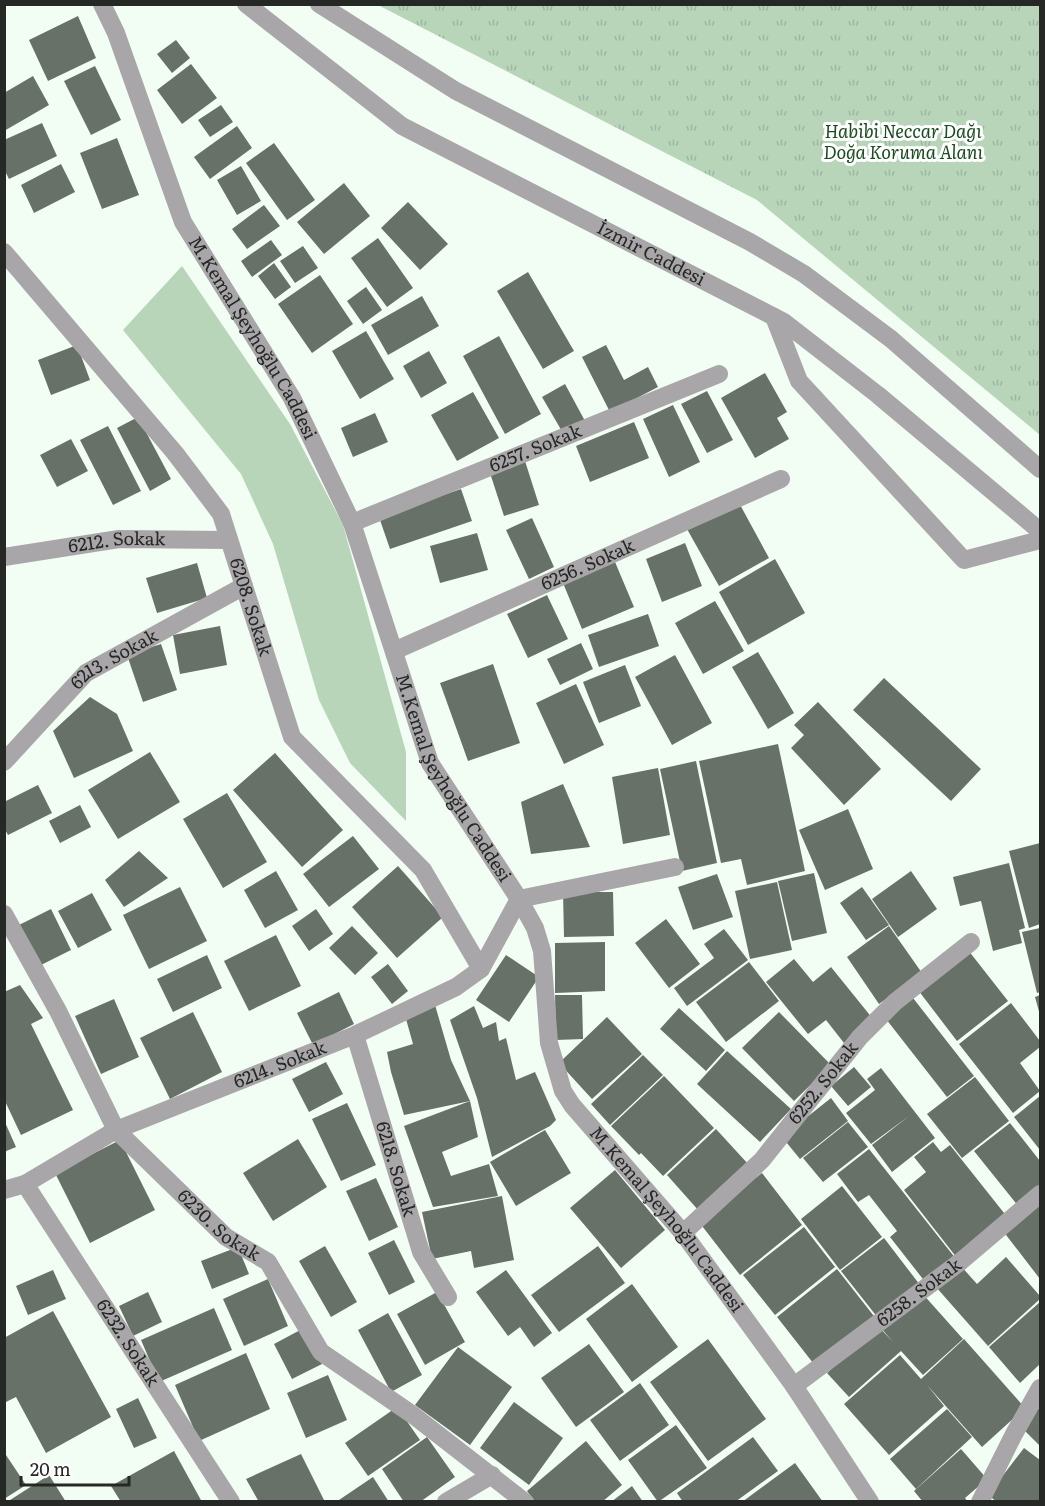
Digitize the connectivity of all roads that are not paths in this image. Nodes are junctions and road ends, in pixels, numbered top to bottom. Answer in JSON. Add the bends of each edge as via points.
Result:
{"nodes":[{"id":1,"x":102,"y":4,"type":"edge"},
{"id":2,"x":246,"y":4,"type":"edge"},
{"id":3,"x":319,"y":4,"type":"edge"},
{"id":4,"x":4,"y":252,"type":"edge"},
{"id":5,"x":774,"y":317,"type":"junction"},
{"id":6,"x":719,"y":374,"type":"dead end"},
{"id":7,"x":1041,"y":469,"type":"edge"},
{"id":8,"x":781,"y":479,"type":"dead end"},
{"id":9,"x":352,"y":523,"type":"junction"},
{"id":10,"x":1041,"y":531,"type":"edge"},
{"id":11,"x":230,"y":540,"type":"junction"},
{"id":12,"x":1041,"y":540,"type":"edge"},
{"id":13,"x":4,"y":557,"type":"edge"},
{"id":14,"x":244,"y":586,"type":"junction"},
{"id":15,"x":394,"y":651,"type":"junction"},
{"id":16,"x":4,"y":762,"type":"edge"},
{"id":17,"x":675,"y":867,"type":"dead end"},
{"id":18,"x":519,"y":899,"type":"junction"},
{"id":19,"x":4,"y":914,"type":"edge"},
{"id":20,"x":971,"y":942,"type":"dead end"},
{"id":21,"x":481,"y":969,"type":"junction"},
{"id":22,"x":355,"y":1035,"type":"junction"},
{"id":23,"x":116,"y":1130,"type":"junction"},
{"id":24,"x":25,"y":1184,"type":"junction"},
{"id":25,"x":4,"y":1190,"type":"edge"},
{"id":26,"x":1041,"y":1194,"type":"edge"},
{"id":27,"x":683,"y":1233,"type":"junction"},
{"id":28,"x":448,"y":1298,"type":"dead end"},
{"id":29,"x":794,"y":1386,"type":"junction"},
{"id":30,"x":1041,"y":1388,"type":"edge"},
{"id":31,"x":492,"y":1475,"type":"junction"},
{"id":32,"x":231,"y":1502,"type":"edge"},
{"id":33,"x":446,"y":1502,"type":"edge"},
{"id":34,"x":525,"y":1502,"type":"edge"},
{"id":35,"x":870,"y":1502,"type":"edge"},
{"id":36,"x":980,"y":1502,"type":"edge"}],
"edges":[{"from":1,"to":9,"type":"street","name":"M.Kemal Şeyhoğlu Caddesi","via":[[116,33],[183,222],[292,398]]},
{"from":2,"to":5,"type":"street","name":"İzmir Caddesi","via":[[402,126]]},
{"from":3,"to":7,"type":"street","via":[[456,91],[750,242],[804,274],[891,339]]},
{"from":4,"to":11,"type":"street","name":"6208. Sokak","via":[[175,453],[221,514]]},
{"from":5,"to":10,"type":"street","name":"İzmir Caddesi","via":[[838,362]]},
{"from":5,"to":12,"type":"street","via":[[799,381],[964,560]]},
{"from":6,"to":9,"type":"street","name":"6257. Sokak"},
{"from":8,"to":15,"type":"street","name":"6256. Sokak"},
{"from":9,"to":15,"type":"street","name":"M.Kemal Şeyhoğlu Caddesi"},
{"from":11,"to":13,"type":"street","name":"6212. Sokak","via":[[119,539]]},
{"from":11,"to":14,"type":"street","name":"6208. Sokak"},
{"from":14,"to":16,"type":"street","name":"6213. Sokak","via":[[86,674]]},
{"from":14,"to":21,"type":"street","name":"6208. Sokak","via":[[292,737],[423,870]]},
{"from":15,"to":18,"type":"street","name":"M.Kemal Şeyhoğlu Caddesi","via":[[430,763]]},
{"from":17,"to":18,"type":"street"},
{"from":18,"to":21,"type":"street","name":"6214. Sokak"},
{"from":18,"to":27,"type":"street","name":"M.Kemal Şeyhoğlu Caddesi","via":[[542,951],[549,1043],[563,1091]]},
{"from":19,"to":23,"type":"street","name":"6230. Sokak","via":[[58,1011]]},
{"from":20,"to":27,"type":"street","name":"6252. Sokak","via":[[895,1002],[860,1037],[762,1160]]},
{"from":21,"to":22,"type":"street","name":"6214. Sokak","via":[[437,998]]},
{"from":22,"to":23,"type":"street","name":"6214. Sokak"},
{"from":22,"to":28,"type":"street","name":"6218. Sokak","via":[[421,1252]]},
{"from":23,"to":24,"type":"street","name":"6214. Sokak"},
{"from":23,"to":31,"type":"street","name":"6230. Sokak","via":[[226,1237],[267,1262],[321,1352]]},
{"from":24,"to":25,"type":"street","name":"6214. Sokak"},
{"from":24,"to":32,"type":"street","name":"6232. Sokak"},
{"from":26,"to":29,"type":"street","name":"6258. Sokak","via":[[960,1262]]},
{"from":27,"to":29,"type":"street","name":"M.Kemal Şeyhoğlu Caddesi"},
{"from":29,"to":35,"type":"street","name":"M.Kemal Şeyhoğlu Caddesi"},
{"from":30,"to":36,"type":"street"},
{"from":31,"to":33,"type":"street"},
{"from":31,"to":34,"type":"street","name":"6230. Sokak"}]}
